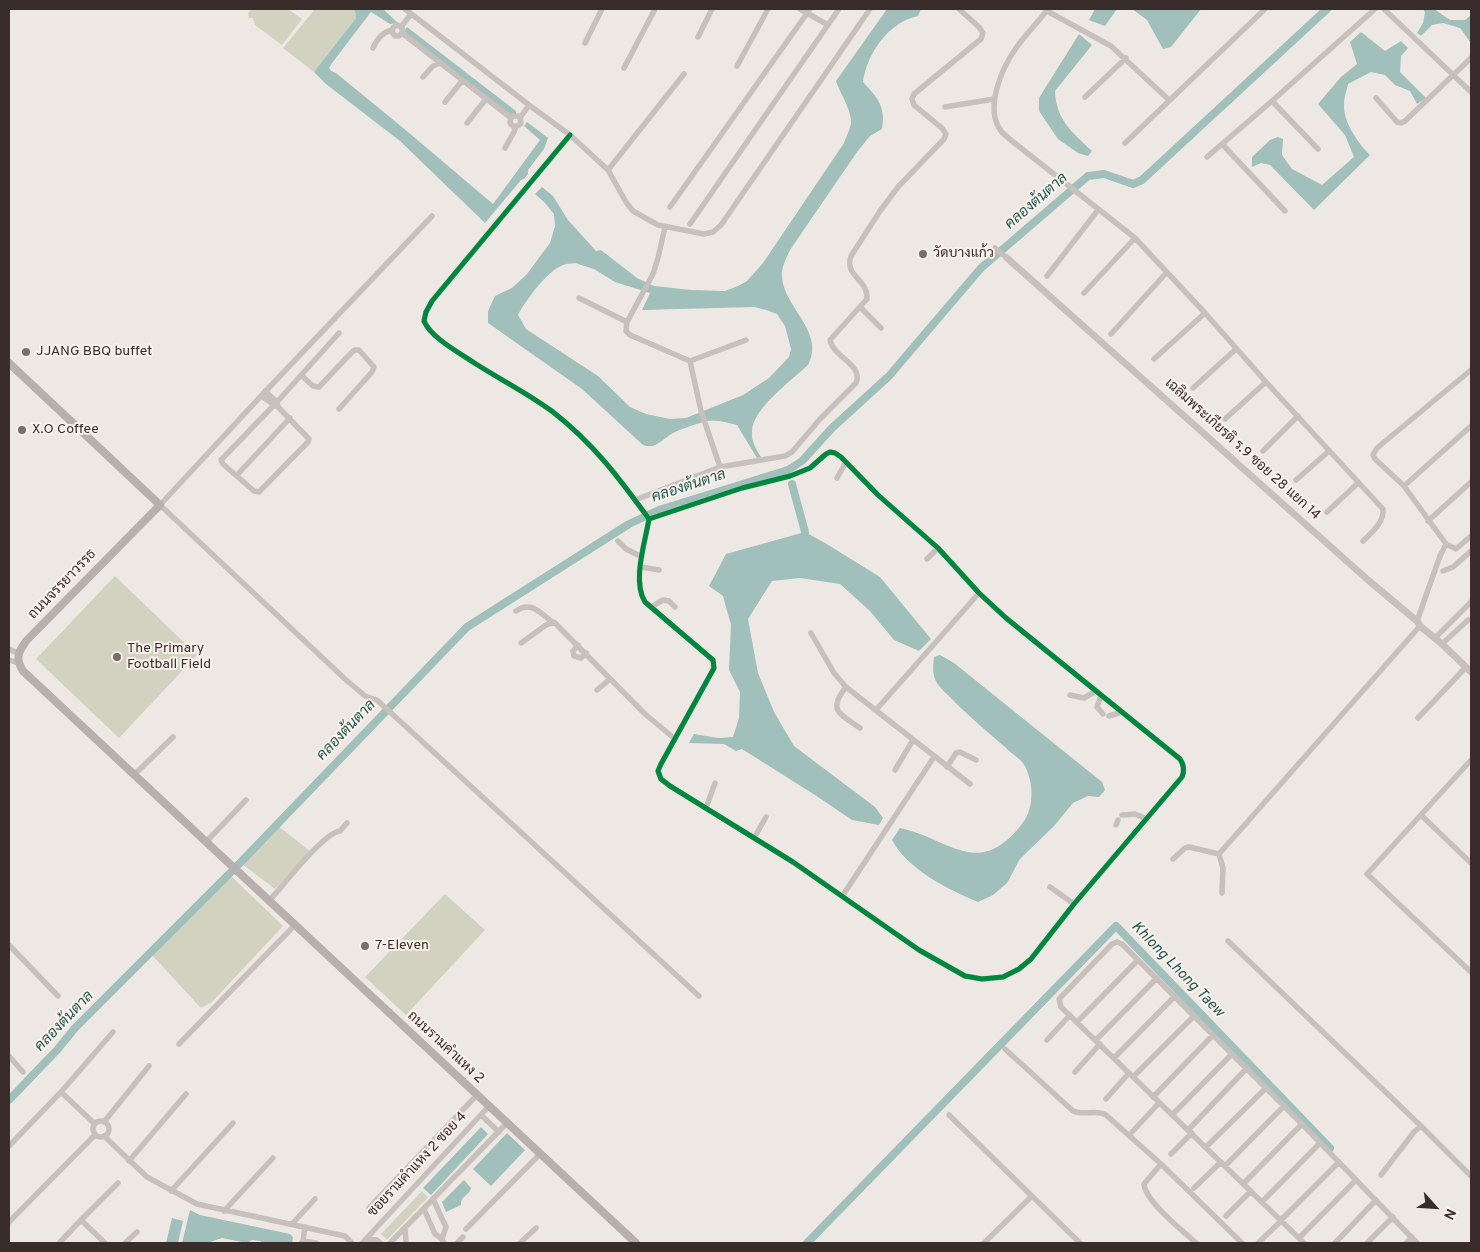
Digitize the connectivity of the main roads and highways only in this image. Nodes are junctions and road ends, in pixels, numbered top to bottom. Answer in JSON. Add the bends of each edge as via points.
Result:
{"nodes":[{"id":1,"x":9,"y":363,"type":"edge"},
{"id":2,"x":234,"y":868,"type":"joint"},
{"id":3,"x":636,"y":1243,"type":"edge"}],
"edges":[{"from":1,"to":2,"type":"main road","name":"ถนนจรรยาวรรธ","via":[[160,505],[27,640],[18,662],[23,671]]},
{"from":2,"to":3,"type":"main road","name":"ถนนรามคำแหง 2"}]}
